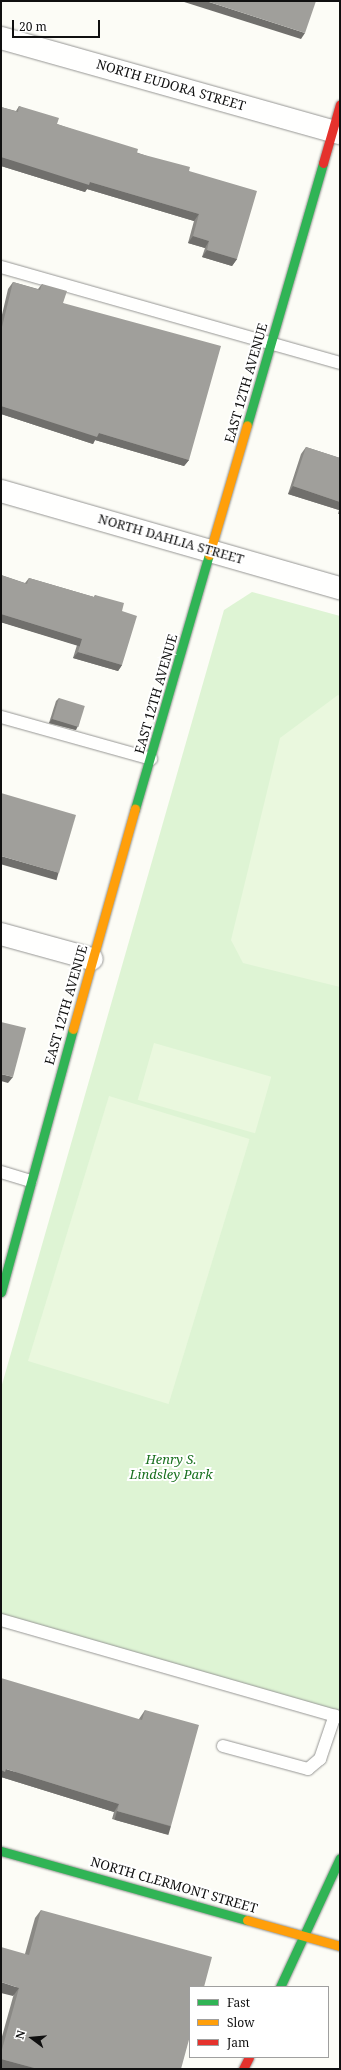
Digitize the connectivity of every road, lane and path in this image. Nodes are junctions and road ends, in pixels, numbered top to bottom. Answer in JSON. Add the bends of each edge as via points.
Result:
{"nodes":[{"id":1,"x":1,"y":38,"type":"edge"},
{"id":2,"x":340,"y":104,"type":"edge"},
{"id":3,"x":336,"y":132,"type":"edge"},
{"id":4,"x":1,"y":267,"type":"edge"},
{"id":5,"x":271,"y":344,"type":"junction"},
{"id":6,"x":340,"y":363,"type":"edge"},
{"id":7,"x":1,"y":491,"type":"edge"},
{"id":8,"x":212,"y":551,"type":"junction"},
{"id":9,"x":340,"y":588,"type":"edge"},
{"id":10,"x":1,"y":717,"type":"edge"},
{"id":11,"x":151,"y":759,"type":"junction"},
{"id":12,"x":1,"y":934,"type":"edge"},
{"id":13,"x":92,"y":959,"type":"junction"},
{"id":14,"x":1,"y":1172,"type":"edge"},
{"id":15,"x":32,"y":1181,"type":"junction"},
{"id":16,"x":1,"y":1292,"type":"edge"},
{"id":17,"x":1,"y":1620,"type":"edge"},
{"id":18,"x":337,"y":1716,"type":"edge"},
{"id":19,"x":223,"y":1746,"type":"dead end"},
{"id":20,"x":1,"y":1851,"type":"edge"},
{"id":21,"x":340,"y":1858,"type":"edge"},
{"id":22,"x":304,"y":1935,"type":"junction"},
{"id":23,"x":340,"y":1946,"type":"edge"},
{"id":24,"x":280,"y":1986,"type":"edge"},
{"id":25,"x":248,"y":2058,"type":"edge"},
{"id":26,"x":243,"y":2069,"type":"edge"}],
"edges":[{"from":1,"to":3,"type":"street","name":"NORTH EUDORA STREET"},
{"from":2,"to":3,"type":"street","name":"EAST 12TH AVENUE"},
{"from":3,"to":5,"type":"street","name":"EAST 12TH AVENUE"},
{"from":4,"to":5,"type":"lane"},
{"from":5,"to":6,"type":"lane"},
{"from":5,"to":8,"type":"street","name":"EAST 12TH AVENUE"},
{"from":7,"to":8,"type":"street","name":"NORTH DAHLIA STREET"},
{"from":8,"to":9,"type":"street","name":"NORTH DAHLIA STREET"},
{"from":8,"to":11,"type":"street","name":"EAST 12TH AVENUE"},
{"from":10,"to":11,"type":"lane"},
{"from":11,"to":13,"type":"street","name":"EAST 12TH AVENUE"},
{"from":12,"to":13,"type":"street"},
{"from":13,"to":15,"type":"street","name":"EAST 12TH AVENUE"},
{"from":14,"to":15,"type":"lane"},
{"from":15,"to":16,"type":"street","name":"EAST 12TH AVENUE"},
{"from":17,"to":18,"type":"lane"},
{"from":18,"to":19,"type":"lane","via":[[320,1759],[308,1769]]},
{"from":20,"to":22,"type":"street","name":"NORTH CLERMONT STREET"},
{"from":21,"to":22,"type":"street"},
{"from":22,"to":23,"type":"street","name":"NORTH CLERMONT STREET"},
{"from":22,"to":24,"type":"street"},
{"from":25,"to":26,"type":"street"}]}
